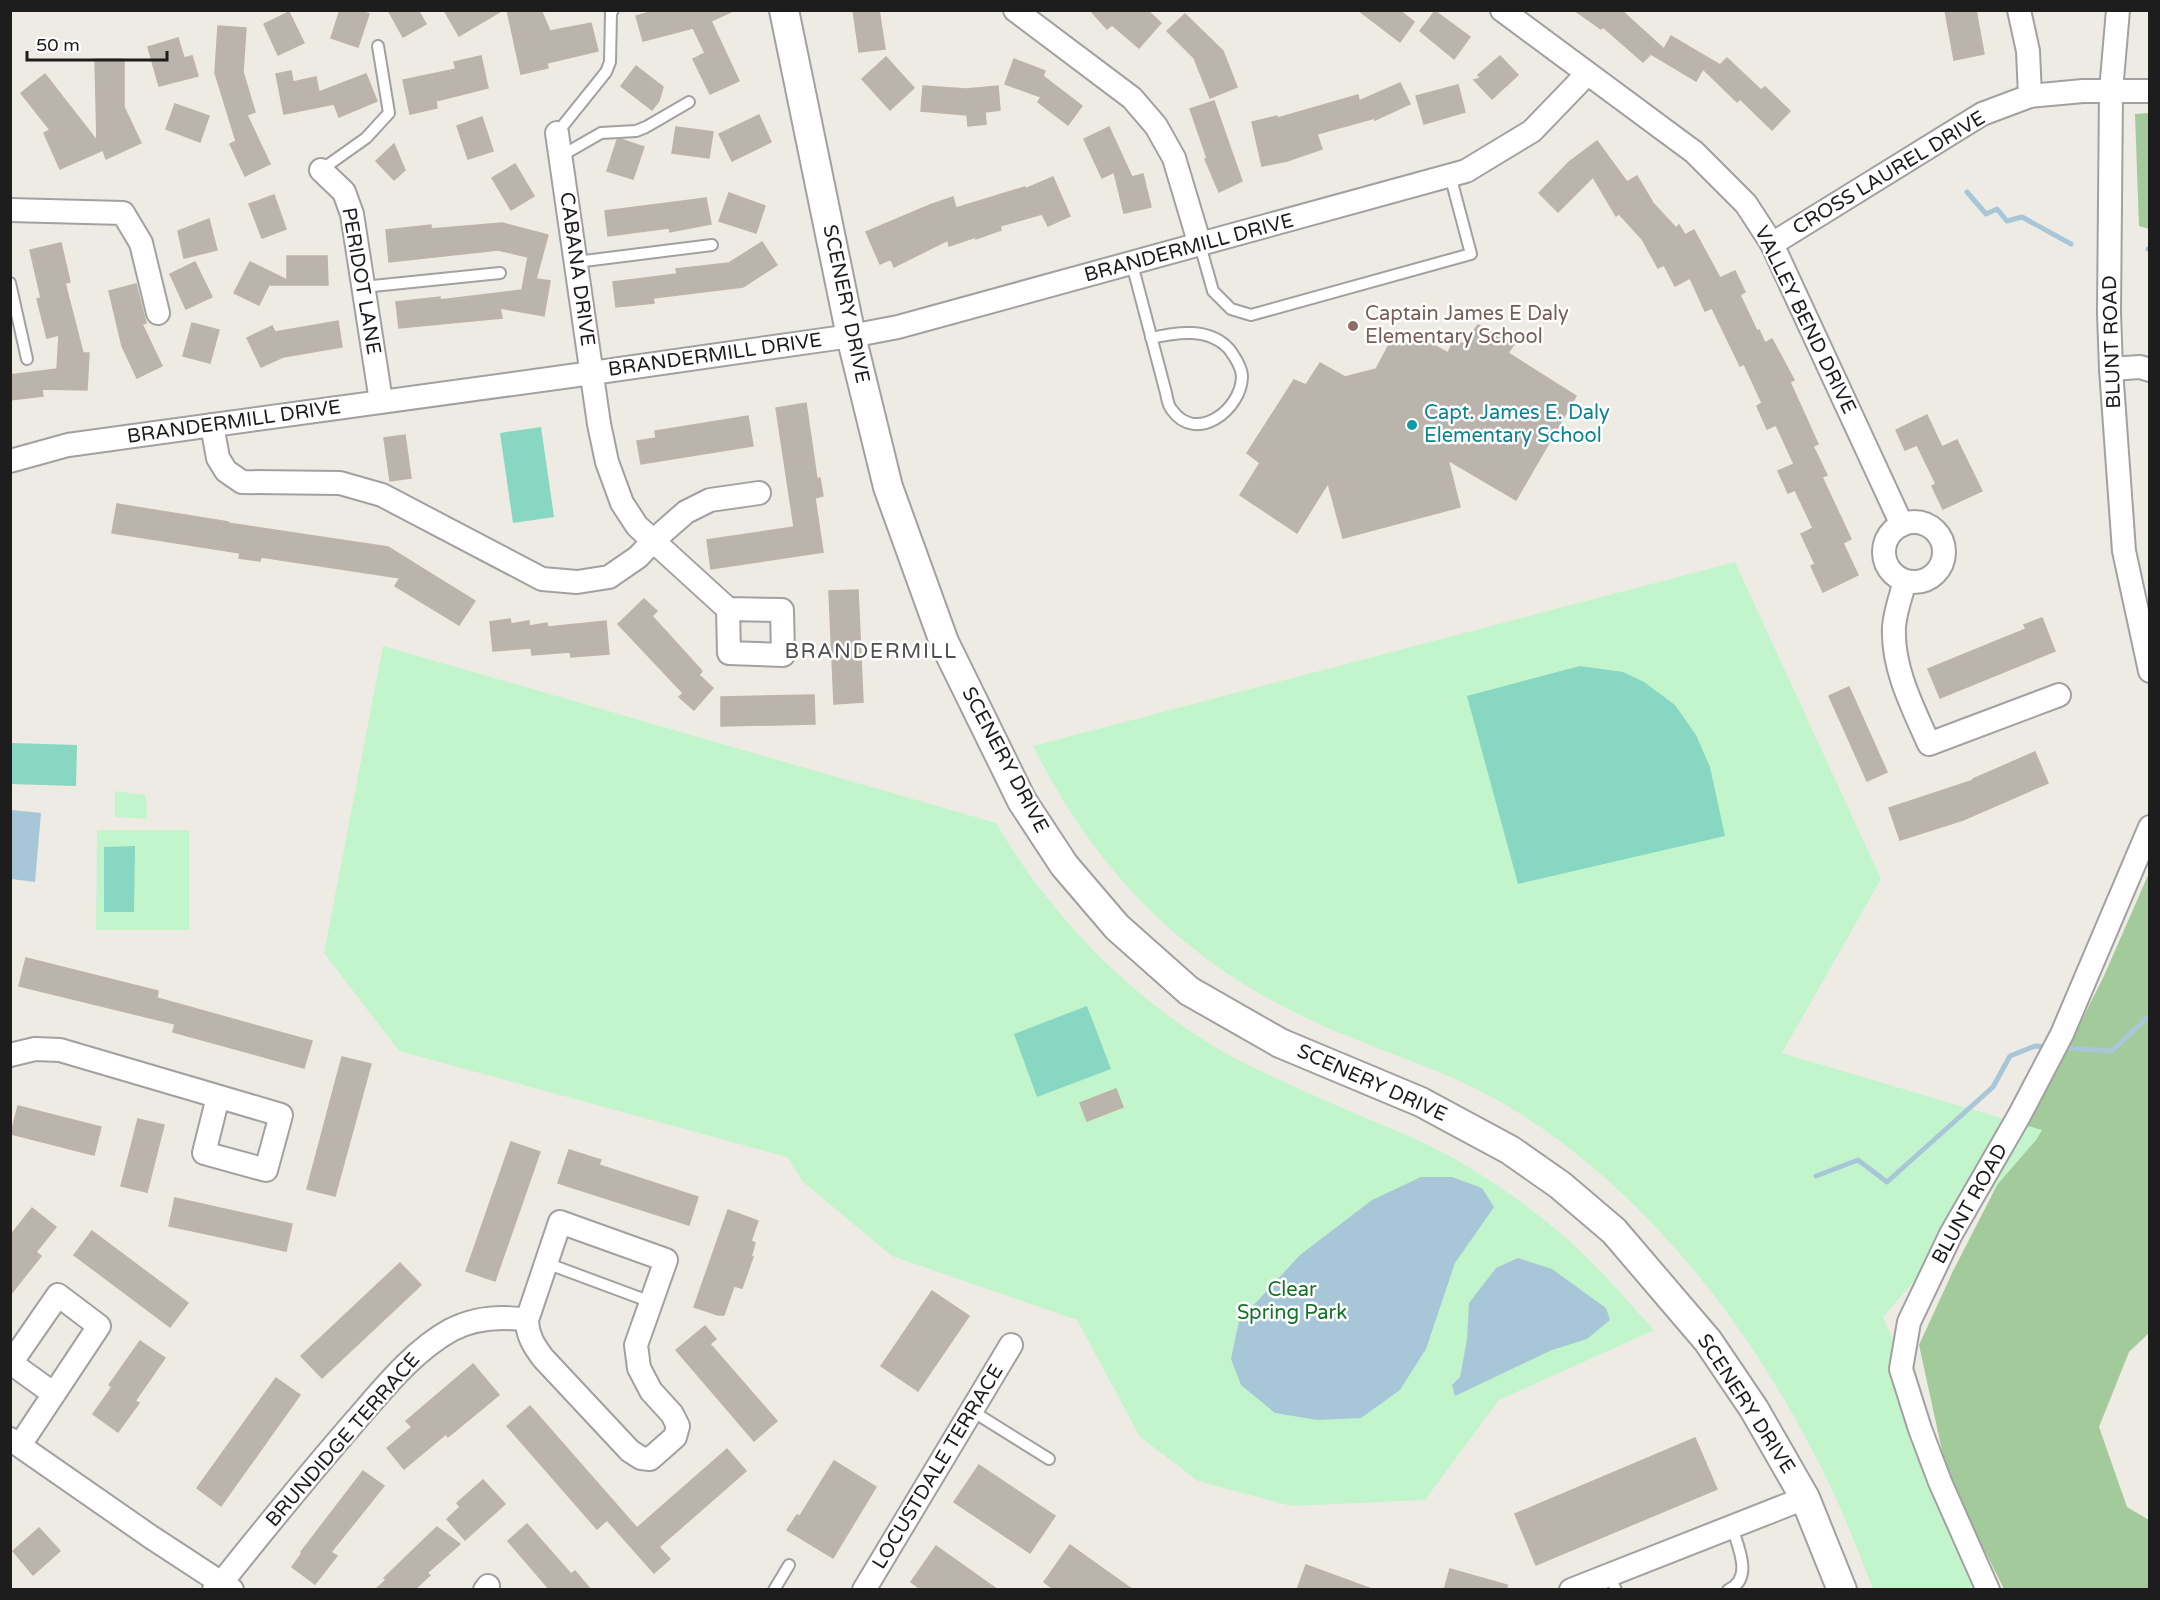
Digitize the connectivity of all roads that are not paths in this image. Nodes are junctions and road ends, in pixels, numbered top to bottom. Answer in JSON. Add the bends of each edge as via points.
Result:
{"nodes":[{"id":1,"x":613,"y":10,"type":"edge"},
{"id":2,"x":784,"y":10,"type":"edge"},
{"id":3,"x":1015,"y":10,"type":"edge"},
{"id":4,"x":1502,"y":10,"type":"edge"},
{"id":5,"x":2019,"y":10,"type":"edge"},
{"id":6,"x":2118,"y":10,"type":"edge"},
{"id":7,"x":378,"y":46,"type":"dead end"},
{"id":8,"x":1586,"y":75,"type":"junction"},
{"id":9,"x":2111,"y":92,"type":"junction"},
{"id":10,"x":2150,"y":92,"type":"edge"},
{"id":11,"x":2030,"y":96,"type":"junction"},
{"id":12,"x":689,"y":102,"type":"dead end"},
{"id":13,"x":557,"y":133,"type":"joint"},
{"id":14,"x":561,"y":156,"type":"junction"},
{"id":15,"x":321,"y":170,"type":"joint"},
{"id":16,"x":1450,"y":175,"type":"junction"},
{"id":17,"x":10,"y":210,"type":"edge"},
{"id":18,"x":1772,"y":244,"type":"junction"},
{"id":19,"x":712,"y":245,"type":"dead end"},
{"id":20,"x":1200,"y":245,"type":"junction"},
{"id":21,"x":576,"y":262,"type":"junction"},
{"id":22,"x":1132,"y":264,"type":"junction"},
{"id":23,"x":500,"y":273,"type":"dead end"},
{"id":24,"x":10,"y":283,"type":"edge"},
{"id":25,"x":363,"y":287,"type":"junction"},
{"id":26,"x":158,"y":313,"type":"dead end"},
{"id":27,"x":851,"y":336,"type":"junction"},
{"id":28,"x":1151,"y":338,"type":"junction"},
{"id":29,"x":27,"y":358,"type":"dead end"},
{"id":30,"x":2111,"y":369,"type":"junction"},
{"id":31,"x":2150,"y":370,"type":"edge"},
{"id":32,"x":592,"y":373,"type":"junction"},
{"id":33,"x":381,"y":402,"type":"junction"},
{"id":34,"x":212,"y":424,"type":"junction"},
{"id":35,"x":10,"y":461,"type":"edge"},
{"id":36,"x":759,"y":493,"type":"dead end"},
{"id":37,"x":1902,"y":525,"type":"junction"},
{"id":38,"x":654,"y":540,"type":"junction"},
{"id":39,"x":1905,"y":581,"type":"junction"},
{"id":40,"x":728,"y":609,"type":"dead end"},
{"id":41,"x":2150,"y":671,"type":"edge"},
{"id":42,"x":2059,"y":695,"type":"dead end"},
{"id":43,"x":2150,"y":827,"type":"edge"},
{"id":44,"x":10,"y":1055,"type":"edge"},
{"id":45,"x":218,"y":1097,"type":"dead end"},
{"id":46,"x":546,"y":1263,"type":"junction"},
{"id":47,"x":651,"y":1302,"type":"junction"},
{"id":48,"x":526,"y":1320,"type":"junction"},
{"id":49,"x":1011,"y":1345,"type":"dead end"},
{"id":50,"x":54,"y":1394,"type":"dead end"},
{"id":51,"x":972,"y":1411,"type":"junction"},
{"id":52,"x":15,"y":1442,"type":"edge"},
{"id":53,"x":1049,"y":1460,"type":"dead end"},
{"id":54,"x":1805,"y":1498,"type":"junction"},
{"id":55,"x":1732,"y":1527,"type":"junction"},
{"id":56,"x":789,"y":1565,"type":"dead end"},
{"id":57,"x":1613,"y":1582,"type":"edge"},
{"id":58,"x":223,"y":1587,"type":"edge"},
{"id":59,"x":774,"y":1590,"type":"edge"},
{"id":60,"x":864,"y":1590,"type":"edge"},
{"id":61,"x":1571,"y":1590,"type":"edge"},
{"id":62,"x":1728,"y":1590,"type":"edge"},
{"id":63,"x":1842,"y":1590,"type":"edge"},
{"id":64,"x":1988,"y":1590,"type":"edge"}],
"edges":[{"from":1,"to":13,"type":"lane","via":[[606,72]]},
{"from":2,"to":27,"type":"street","name":"SCENERY DRIVE"},
{"from":3,"to":20,"type":"street","via":[[1132,98],[1156,126],[1174,158]]},
{"from":4,"to":8,"type":"street","name":"VALLEY BEND DRIVE"},
{"from":5,"to":11,"type":"street","via":[[2028,51]]},
{"from":6,"to":9,"type":"street","name":"BLUNT ROAD"},
{"from":7,"to":15,"type":"lane","via":[[389,113],[366,138]]},
{"from":8,"to":16,"type":"street","name":"BRANDERMILL DRIVE","via":[[1532,131],[1466,171]]},
{"from":8,"to":18,"type":"street","name":"VALLEY BEND DRIVE","via":[[1694,152],[1746,204]]},
{"from":9,"to":10,"type":"street","name":"CROSS LAUREL DRIVE"},
{"from":9,"to":11,"type":"street","name":"CROSS LAUREL DRIVE"},
{"from":9,"to":30,"type":"street","name":"BLUNT ROAD"},
{"from":11,"to":18,"type":"street","name":"CROSS LAUREL DRIVE","via":[[1982,114]]},
{"from":12,"to":14,"type":"lane","via":[[646,127],[601,133]]},
{"from":13,"to":14,"type":"street","name":"CABANA DRIVE"},
{"from":14,"to":21,"type":"street","name":"CABANA DRIVE"},
{"from":15,"to":25,"type":"street","name":"PERIDOT LANE","via":[[344,192],[352,214]]},
{"from":16,"to":20,"type":"street","name":"BRANDERMILL DRIVE"},
{"from":16,"to":20,"type":"lane","via":[[1471,254],[1251,315],[1231,309],[1213,291]]},
{"from":17,"to":26,"type":"street","via":[[123,213],[141,243]]},
{"from":18,"to":37,"type":"street","name":"VALLEY BEND DRIVE"},
{"from":19,"to":21,"type":"lane"},
{"from":20,"to":22,"type":"street","name":"BRANDERMILL DRIVE"},
{"from":21,"to":32,"type":"street","name":"CABANA DRIVE"},
{"from":22,"to":27,"type":"street","name":"BRANDERMILL DRIVE"},
{"from":22,"to":28,"type":"lane"},
{"from":23,"to":25,"type":"lane"},
{"from":24,"to":29,"type":"lane"},
{"from":25,"to":33,"type":"street","name":"PERIDOT LANE"},
{"from":27,"to":32,"type":"street","name":"BRANDERMILL DRIVE"},
{"from":27,"to":54,"type":"street","name":"SCENERY DRIVE","via":[[888,487],[944,642],[1022,801],[1064,865],[1117,927],[1189,991],[1280,1043],[1421,1102],[1510,1150],[1560,1185],[1614,1231],[1708,1341],[1754,1409]]},
{"from":28,"to":28,"type":"lane","via":[[1171,410],[1188,423],[1206,424],[1224,414],[1237,397],[1242,377],[1237,359],[1221,341],[1195,332]]},
{"from":30,"to":31,"type":"street"},
{"from":30,"to":41,"type":"street","name":"BLUNT ROAD","via":[[2124,551]]},
{"from":32,"to":33,"type":"street","name":"BRANDERMILL DRIVE"},
{"from":32,"to":38,"type":"street","name":"CABANA DRIVE","via":[[608,462],[622,503],[637,526]]},
{"from":33,"to":34,"type":"street","name":"BRANDERMILL DRIVE"},
{"from":34,"to":35,"type":"street","name":"BRANDERMILL DRIVE","via":[[68,445]]},
{"from":34,"to":38,"type":"street","via":[[218,458],[226,471],[242,482],[339,483],[382,495],[542,579],[577,582],[609,577]]},
{"from":36,"to":38,"type":"street","via":[[711,500],[686,512]]},
{"from":37,"to":39,"type":"street","via":[[1887,539],[1884,561],[1892,573]]},
{"from":37,"to":39,"type":"street","via":[[1925,525],[1939,536],[1944,556],[1930,577],[1918,582]]},
{"from":38,"to":40,"type":"street","name":"CABANA DRIVE"},
{"from":39,"to":42,"type":"street","via":[[1894,640],[1906,690],[1929,744]]},
{"from":43,"to":64,"type":"street","name":"BLUNT ROAD","via":[[2049,1059],[1951,1234],[1909,1322],[1901,1369],[1940,1482]]},
{"from":44,"to":45,"type":"street","via":[[35,1049],[60,1050]]},
{"from":46,"to":47,"type":"lane"},
{"from":46,"to":47,"type":"street","via":[[560,1222],[656,1256],[666,1260]]},
{"from":46,"to":48,"type":"street"},
{"from":47,"to":48,"type":"street","via":[[636,1345],[639,1368],[678,1426],[675,1437],[650,1459],[630,1451],[543,1358],[533,1345]]},
{"from":48,"to":58,"type":"street","name":"BRUNDIDGE TERRACE","via":[[505,1316],[481,1320],[453,1329],[425,1347],[301,1483]]},
{"from":49,"to":51,"type":"street","name":"LOCUSTDALE TERRACE"},
{"from":50,"to":52,"type":"street"},
{"from":51,"to":53,"type":"lane"},
{"from":51,"to":60,"type":"street","name":"LOCUSTDALE TERRACE"},
{"from":52,"to":58,"type":"street"},
{"from":54,"to":55,"type":"street"},
{"from":54,"to":63,"type":"street","name":"SCENERY DRIVE"},
{"from":55,"to":57,"type":"street"},
{"from":55,"to":62,"type":"lane","via":[[1743,1568],[1742,1578]]},
{"from":56,"to":59,"type":"lane"},
{"from":57,"to":61,"type":"street"}]}
